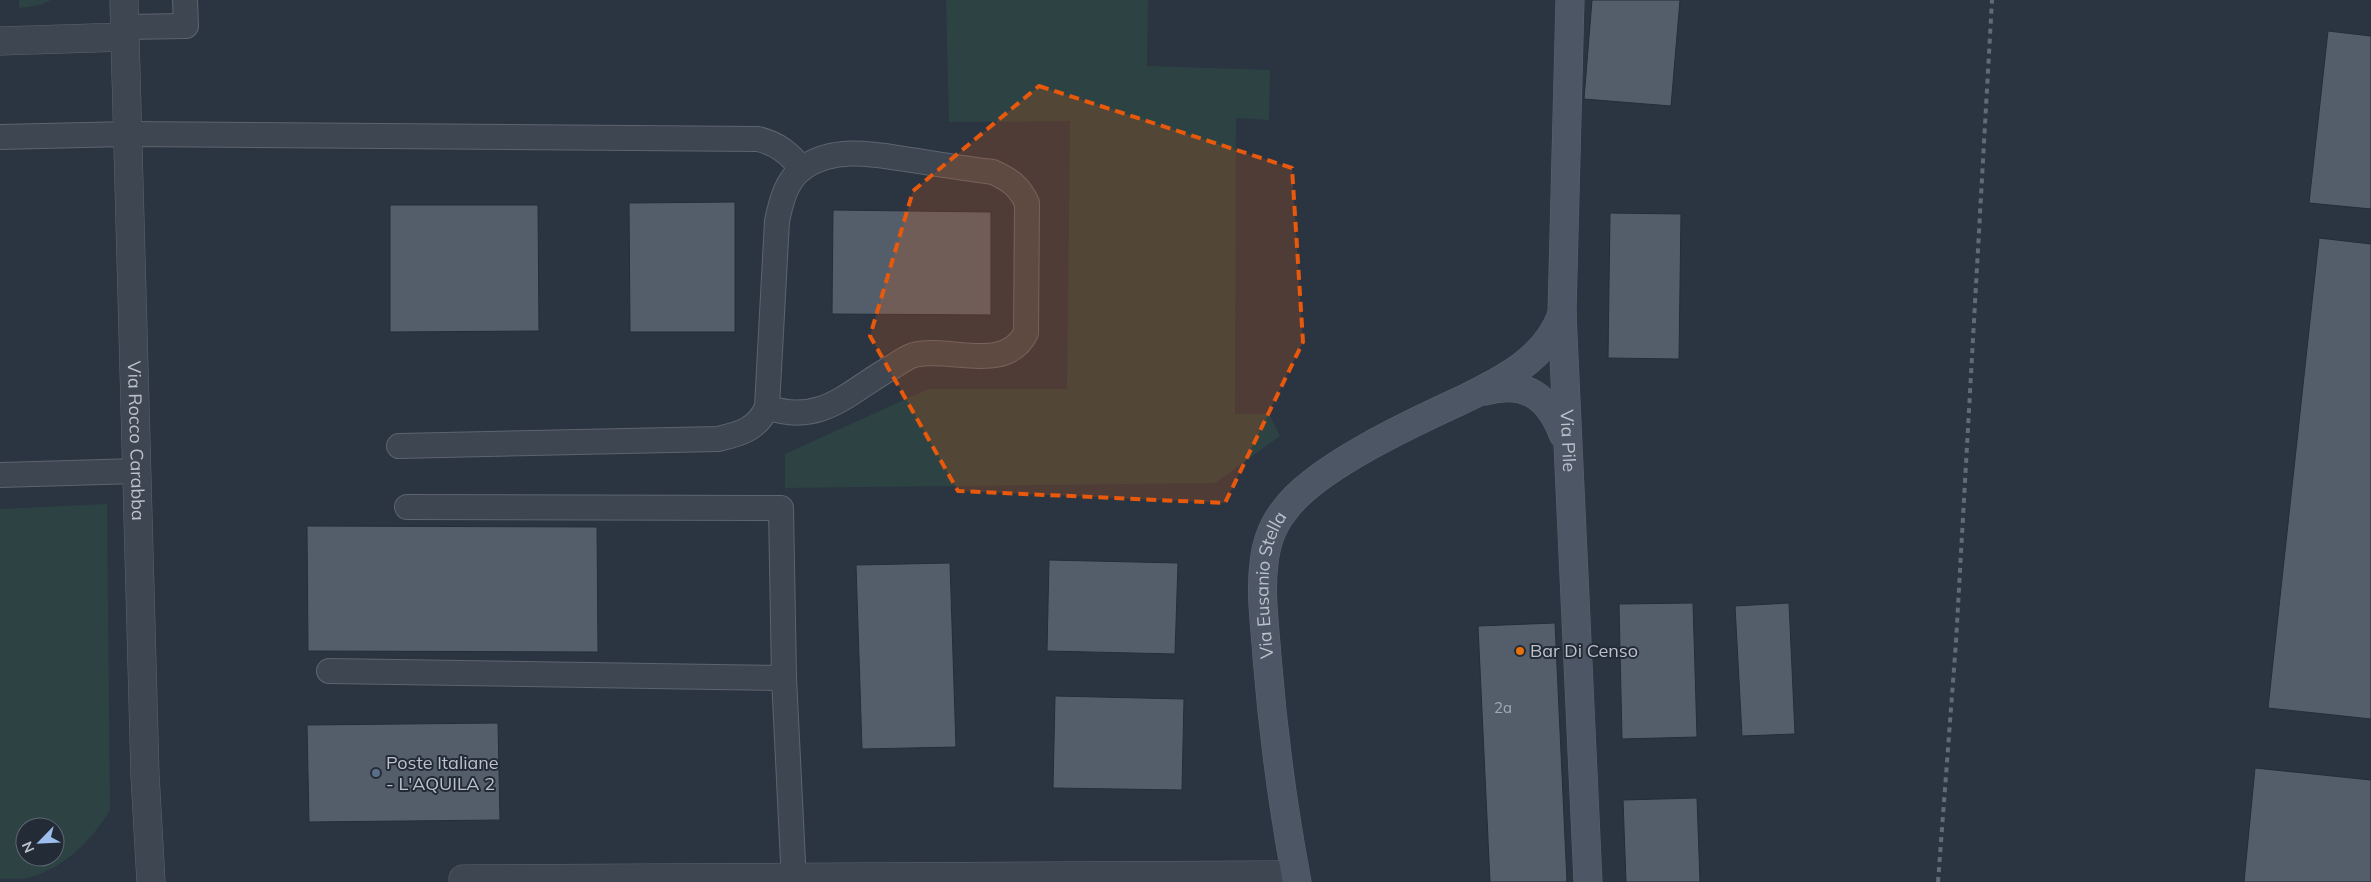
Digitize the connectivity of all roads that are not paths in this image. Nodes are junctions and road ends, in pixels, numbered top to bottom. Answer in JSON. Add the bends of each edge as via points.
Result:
{"nodes":[{"id":1,"x":124,"y":0,"type":"edge"},
{"id":2,"x":185,"y":0,"type":"edge"},
{"id":3,"x":1570,"y":0,"type":"edge"},
{"id":4,"x":125,"y":32,"type":"junction"},
{"id":5,"x":0,"y":41,"type":"edge"},
{"id":6,"x":127,"y":134,"type":"junction"},
{"id":7,"x":0,"y":137,"type":"edge"},
{"id":8,"x":802,"y":169,"type":"junction"},
{"id":9,"x":1562,"y":312,"type":"junction"},
{"id":10,"x":1472,"y":395,"type":"junction"},
{"id":11,"x":767,"y":407,"type":"junction"},
{"id":12,"x":399,"y":446,"type":"dead end"},
{"id":13,"x":1568,"y":450,"type":"junction"},
{"id":14,"x":137,"y":471,"type":"junction"},
{"id":15,"x":0,"y":475,"type":"edge"},
{"id":16,"x":407,"y":507,"type":"dead end"},
{"id":17,"x":329,"y":671,"type":"dead end"},
{"id":18,"x":784,"y":678,"type":"junction"},
{"id":19,"x":945,"y":879,"type":"edge"},
{"id":20,"x":1296,"y":879,"type":"edge"},
{"id":21,"x":459,"y":880,"type":"edge"},
{"id":22,"x":794,"y":880,"type":"edge"},
{"id":23,"x":151,"y":882,"type":"edge"},
{"id":24,"x":1588,"y":882,"type":"edge"}],
"edges":[{"from":1,"to":4,"type":"street","name":"Via Rocco Carabba"},
{"from":2,"to":4,"type":"lane","via":[[186,26]]},
{"from":3,"to":9,"type":"street","name":"Via Pile"},
{"from":4,"to":5,"type":"street"},
{"from":4,"to":6,"type":"street","name":"Via Rocco Carabba"},
{"from":6,"to":7,"type":"lane"},
{"from":6,"to":8,"type":"lane","via":[[758,139],[778,145]]},
{"from":6,"to":14,"type":"street","name":"Via Rocco Carabba"},
{"from":8,"to":11,"type":"lane","via":[[781,200],[777,221]]},
{"from":8,"to":11,"type":"lane","via":[[819,159],[865,154],[993,172],[1009,179],[1021,189],[1027,203],[1026,334],[1020,345],[993,356],[926,353],[912,356],[823,409],[799,414]]},
{"from":9,"to":10,"type":"street","name":"Via Eusanio Stella","via":[[1552,337],[1536,356]]},
{"from":9,"to":13,"type":"street","name":"Via Pile"},
{"from":10,"to":13,"type":"street","name":"Via Eusanio Stella","via":[[1503,388],[1535,394],[1554,414]]},
{"from":10,"to":20,"type":"street","name":"Via Eusanio Stella","via":[[1394,433],[1317,480],[1285,509],[1272,531],[1264,562],[1262,596],[1280,778]]},
{"from":11,"to":12,"type":"lane","via":[[755,426],[718,439]]},
{"from":13,"to":24,"type":"street","name":"Via Pile"},
{"from":14,"to":15,"type":"lane"},
{"from":14,"to":23,"type":"street","name":"Via Rocco Carabba"},
{"from":16,"to":18,"type":"lane","via":[[781,508]]},
{"from":17,"to":18,"type":"lane"},
{"from":18,"to":22,"type":"lane"},
{"from":19,"to":20,"type":"street"},
{"from":19,"to":22,"type":"street"},
{"from":21,"to":22,"type":"street"}]}
